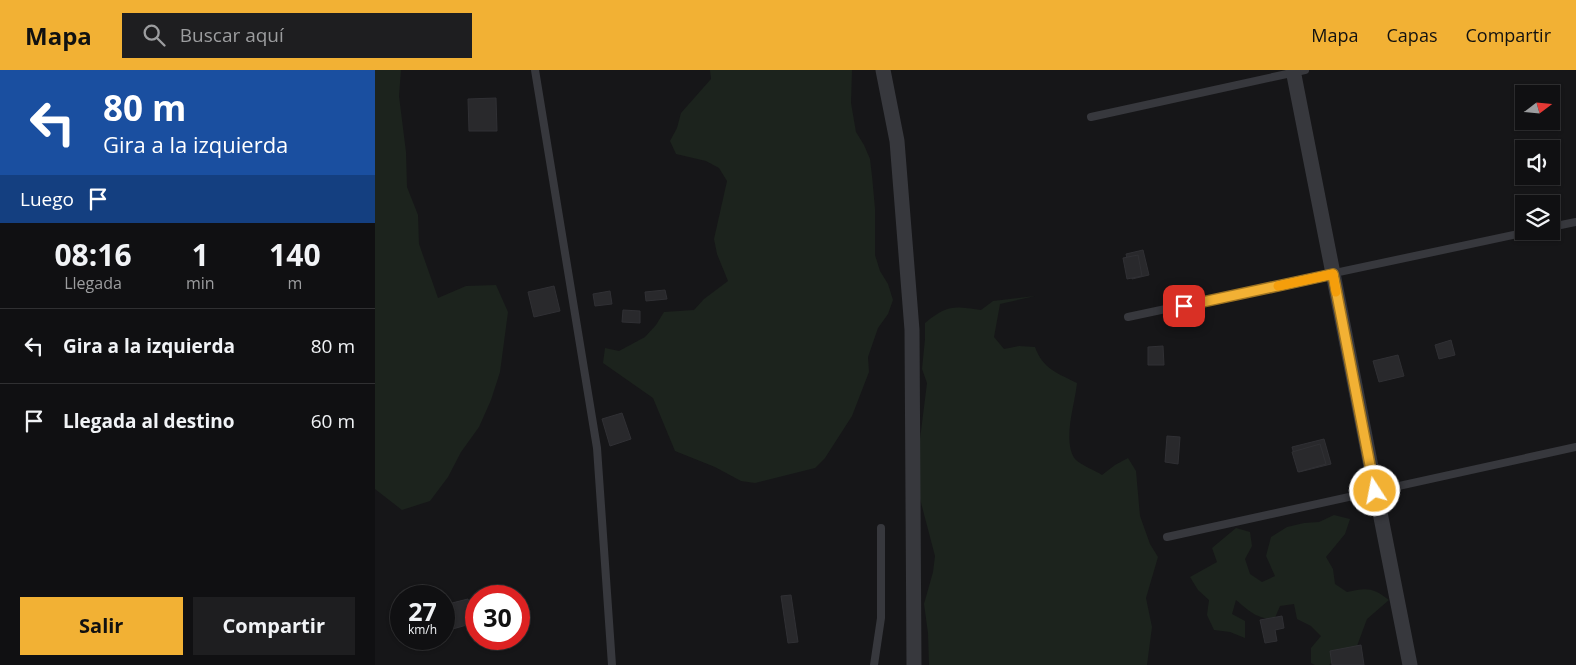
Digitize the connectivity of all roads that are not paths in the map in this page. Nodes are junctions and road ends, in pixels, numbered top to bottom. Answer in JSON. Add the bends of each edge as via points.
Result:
{"nodes":[{"id":1,"x":535,"y":70,"type":"edge"},
{"id":2,"x":883,"y":70,"type":"edge"},
{"id":3,"x":1297,"y":71,"type":"edge"},
{"id":4,"x":1091,"y":117,"type":"dead end"},
{"id":5,"x":1576,"y":222,"type":"edge"},
{"id":6,"x":1560,"y":225,"type":"edge"},
{"id":7,"x":1515,"y":235,"type":"edge"},
{"id":8,"x":1333,"y":274,"type":"junction"},
{"id":9,"x":1128,"y":318,"type":"dead end"},
{"id":10,"x":1576,"y":447,"type":"edge"},
{"id":11,"x":1375,"y":491,"type":"junction"},
{"id":12,"x":881,"y":528,"type":"dead end"},
{"id":13,"x":1167,"y":537,"type":"dead end"},
{"id":14,"x":612,"y":665,"type":"edge"},
{"id":15,"x":874,"y":665,"type":"edge"},
{"id":16,"x":914,"y":665,"type":"edge"},
{"id":17,"x":1410,"y":665,"type":"edge"}],
"edges":[{"from":1,"to":14,"type":"lane","via":[[597,448]]},
{"from":2,"to":16,"type":"street","via":[[897,141],[912,330]]},
{"from":3,"to":4,"type":"lane"},
{"from":3,"to":8,"type":"street"},
{"from":5,"to":6,"type":"lane"},
{"from":7,"to":8,"type":"lane"},
{"from":8,"to":9,"type":"lane"},
{"from":8,"to":11,"type":"street"},
{"from":10,"to":11,"type":"lane"},
{"from":11,"to":13,"type":"lane"},
{"from":11,"to":17,"type":"street"},
{"from":12,"to":15,"type":"lane","via":[[881,618]]}]}
